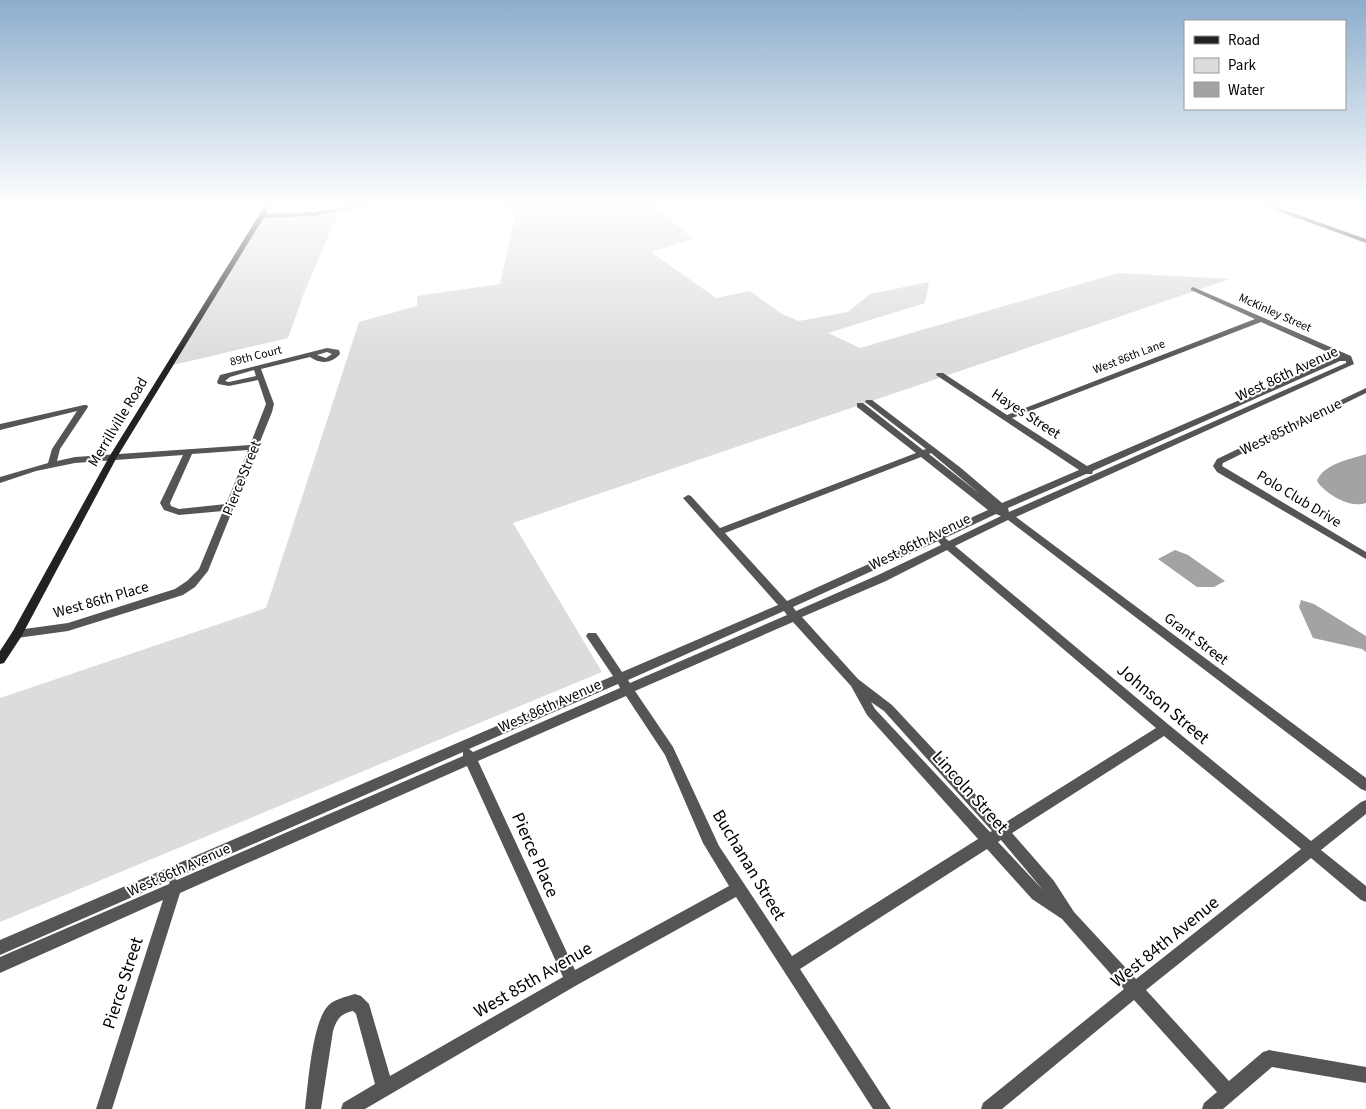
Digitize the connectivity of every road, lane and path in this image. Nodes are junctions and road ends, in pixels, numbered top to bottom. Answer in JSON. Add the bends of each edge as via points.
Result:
{"nodes":[{"id":1,"x":237,"y":256,"type":"edge"},
{"id":2,"x":1193,"y":288,"type":"dead end"},
{"id":3,"x":1261,"y":319,"type":"junction"},
{"id":4,"x":311,"y":354,"type":"dead end"},
{"id":5,"x":1349,"y":359,"type":"junction"},
{"id":6,"x":259,"y":372,"type":"joint"},
{"id":7,"x":940,"y":375,"type":"dead end"},
{"id":8,"x":1366,"y":390,"type":"edge"},
{"id":9,"x":869,"y":402,"type":"dead end"},
{"id":10,"x":860,"y":405,"type":"dead end"},
{"id":11,"x":1006,"y":418,"type":"junction"},
{"id":12,"x":0,"y":427,"type":"edge"},
{"id":13,"x":254,"y":447,"type":"junction"},
{"id":14,"x":189,"y":452,"type":"junction"},
{"id":15,"x":927,"y":452,"type":"junction"},
{"id":16,"x":113,"y":457,"type":"junction"},
{"id":17,"x":52,"y":464,"type":"junction"},
{"id":18,"x":1218,"y":466,"type":"joint"},
{"id":19,"x":1086,"y":470,"type":"junction"},
{"id":20,"x":1096,"y":477,"type":"junction"},
{"id":21,"x":0,"y":480,"type":"edge"},
{"id":22,"x":688,"y":498,"type":"dead end"},
{"id":23,"x":230,"y":508,"type":"junction"},
{"id":24,"x":1002,"y":511,"type":"junction"},
{"id":25,"x":718,"y":532,"type":"junction"},
{"id":26,"x":944,"y":541,"type":"junction"},
{"id":27,"x":1366,"y":556,"type":"edge"},
{"id":28,"x":191,"y":584,"type":"joint"},
{"id":29,"x":785,"y":606,"type":"junction"},
{"id":30,"x":795,"y":616,"type":"junction"},
{"id":31,"x":16,"y":634,"type":"junction"},
{"id":32,"x":592,"y":636,"type":"dead end"},
{"id":33,"x":0,"y":660,"type":"edge"},
{"id":34,"x":854,"y":682,"type":"junction"},
{"id":35,"x":625,"y":683,"type":"junction"},
{"id":36,"x":1165,"y":729,"type":"junction"},
{"id":37,"x":468,"y":752,"type":"junction"},
{"id":38,"x":1366,"y":785,"type":"edge"},
{"id":39,"x":1366,"y":806,"type":"edge"},
{"id":40,"x":1001,"y":831,"type":"junction"},
{"id":41,"x":987,"y":840,"type":"junction"},
{"id":42,"x":1311,"y":850,"type":"junction"},
{"id":43,"x":180,"y":869,"type":"junction"},
{"id":44,"x":739,"y":888,"type":"junction"},
{"id":45,"x":174,"y":889,"type":"junction"},
{"id":46,"x":1366,"y":896,"type":"edge"},
{"id":47,"x":1069,"y":917,"type":"junction"},
{"id":48,"x":0,"y":948,"type":"edge"},
{"id":49,"x":0,"y":964,"type":"edge"},
{"id":50,"x":790,"y":966,"type":"junction"},
{"id":51,"x":572,"y":980,"type":"junction"},
{"id":52,"x":1134,"y":990,"type":"junction"},
{"id":53,"x":1366,"y":1075,"type":"edge"},
{"id":54,"x":385,"y":1089,"type":"junction"},
{"id":55,"x":1229,"y":1093,"type":"junction"},
{"id":56,"x":104,"y":1109,"type":"edge"},
{"id":57,"x":313,"y":1109,"type":"edge"},
{"id":58,"x":349,"y":1109,"type":"edge"},
{"id":59,"x":884,"y":1109,"type":"edge"},
{"id":60,"x":989,"y":1109,"type":"edge"},
{"id":61,"x":1210,"y":1109,"type":"edge"}],
"edges":[{"from":1,"to":16,"type":"street","name":"Merrillville Road"},
{"from":2,"to":3,"type":"street","name":"McKinley Street"},
{"from":3,"to":5,"type":"street","name":"McKinley Street"},
{"from":3,"to":11,"type":"street","name":"West 86th Lane"},
{"from":4,"to":6,"type":"street","name":"89th Court"},
{"from":5,"to":19,"type":"street","name":"West 86th Avenue","via":[[1339,359]]},
{"from":5,"to":20,"type":"street","name":"West 86th Avenue","via":[[1350,364]]},
{"from":6,"to":13,"type":"street","name":"Pierce Street","via":[[270,404]]},
{"from":7,"to":11,"type":"street","name":"Hayes Street"},
{"from":8,"to":18,"type":"street","name":"West 85th Avenue","via":[[1220,461]]},
{"from":9,"to":15,"type":"street","name":"Grant Street"},
{"from":10,"to":15,"type":"street","name":"Grant Street"},
{"from":11,"to":19,"type":"street","name":"Hayes Street"},
{"from":12,"to":17,"type":"street","via":[[84,407],[56,449]]},
{"from":13,"to":14,"type":"street"},
{"from":13,"to":23,"type":"street","name":"Pierce Street"},
{"from":14,"to":16,"type":"street"},
{"from":14,"to":23,"type":"street","via":[[165,503],[167,508],[179,512]]},
{"from":15,"to":24,"type":"street","name":"Grant Street"},
{"from":15,"to":25,"type":"street"},
{"from":16,"to":17,"type":"street"},
{"from":16,"to":31,"type":"street","name":"Merrillville Road"},
{"from":17,"to":21,"type":"street"},
{"from":18,"to":27,"type":"street","name":"Polo Club Drive"},
{"from":19,"to":20,"type":"street","name":"Hayes Street"},
{"from":19,"to":24,"type":"street","name":"West 86th Avenue"},
{"from":20,"to":24,"type":"street","name":"West 86th Avenue"},
{"from":22,"to":25,"type":"street","name":"Lincoln Street"},
{"from":23,"to":28,"type":"street","name":"Pierce Street","via":[[204,571]]},
{"from":24,"to":26,"type":"street","name":"West 86th Avenue"},
{"from":24,"to":38,"type":"street","name":"Grant Street"},
{"from":25,"to":29,"type":"street","name":"Lincoln Street"},
{"from":26,"to":29,"type":"street","name":"West 86th Avenue"},
{"from":26,"to":30,"type":"street","name":"West 86th Avenue","via":[[882,578]]},
{"from":26,"to":36,"type":"street","name":"Johnson Street"},
{"from":28,"to":31,"type":"street","name":"West 86th Place","via":[[179,592],[68,627]]},
{"from":29,"to":30,"type":"street","name":"Lincoln Street"},
{"from":29,"to":35,"type":"street","name":"West 86th Avenue"},
{"from":30,"to":34,"type":"street","name":"Lincoln Street"},
{"from":30,"to":35,"type":"street","name":"West 86th Avenue"},
{"from":31,"to":33,"type":"street","name":"Merrillville Road"},
{"from":32,"to":35,"type":"street","name":"Buchanan Street"},
{"from":34,"to":40,"type":"street","name":"Lincoln Street","via":[[888,708]]},
{"from":34,"to":41,"type":"street","name":"Lincoln Street","via":[[871,712]]},
{"from":35,"to":37,"type":"street","name":"West 86th Avenue"},
{"from":35,"to":44,"type":"street","name":"Buchanan Street","via":[[669,751],[705,836]]},
{"from":36,"to":40,"type":"street"},
{"from":36,"to":42,"type":"street","name":"Johnson Street"},
{"from":37,"to":43,"type":"street","name":"West 86th Avenue"},
{"from":37,"to":45,"type":"street","name":"West 86th Avenue"},
{"from":37,"to":51,"type":"street","name":"Pierce Place"},
{"from":39,"to":42,"type":"street","name":"West 84th Avenue"},
{"from":40,"to":41,"type":"street"},
{"from":40,"to":47,"type":"street","name":"Lincoln Street","via":[[1049,886]]},
{"from":41,"to":47,"type":"street","name":"Lincoln Street","via":[[1037,894]]},
{"from":41,"to":50,"type":"street"},
{"from":42,"to":46,"type":"street","name":"Johnson Street"},
{"from":42,"to":52,"type":"street","name":"West 84th Avenue"},
{"from":43,"to":45,"type":"street","name":"Pierce Street"},
{"from":43,"to":48,"type":"street","name":"West 86th Avenue"},
{"from":44,"to":50,"type":"street","name":"Buchanan Street"},
{"from":44,"to":51,"type":"street","name":"West 85th Avenue"},
{"from":45,"to":49,"type":"street","name":"West 86th Avenue"},
{"from":45,"to":56,"type":"street","name":"Pierce Street"},
{"from":47,"to":52,"type":"street","name":"Lincoln Street"},
{"from":50,"to":59,"type":"street","name":"Buchanan Street"},
{"from":51,"to":54,"type":"street","name":"West 85th Avenue"},
{"from":52,"to":55,"type":"street","name":"Lincoln Street"},
{"from":52,"to":60,"type":"street","name":"West 84th Avenue"},
{"from":53,"to":55,"type":"street","via":[[1269,1058]]},
{"from":54,"to":57,"type":"street","via":[[363,1010],[355,1002],[330,1014]]},
{"from":54,"to":58,"type":"street","name":"West 85th Avenue"},
{"from":55,"to":61,"type":"street"}]}
